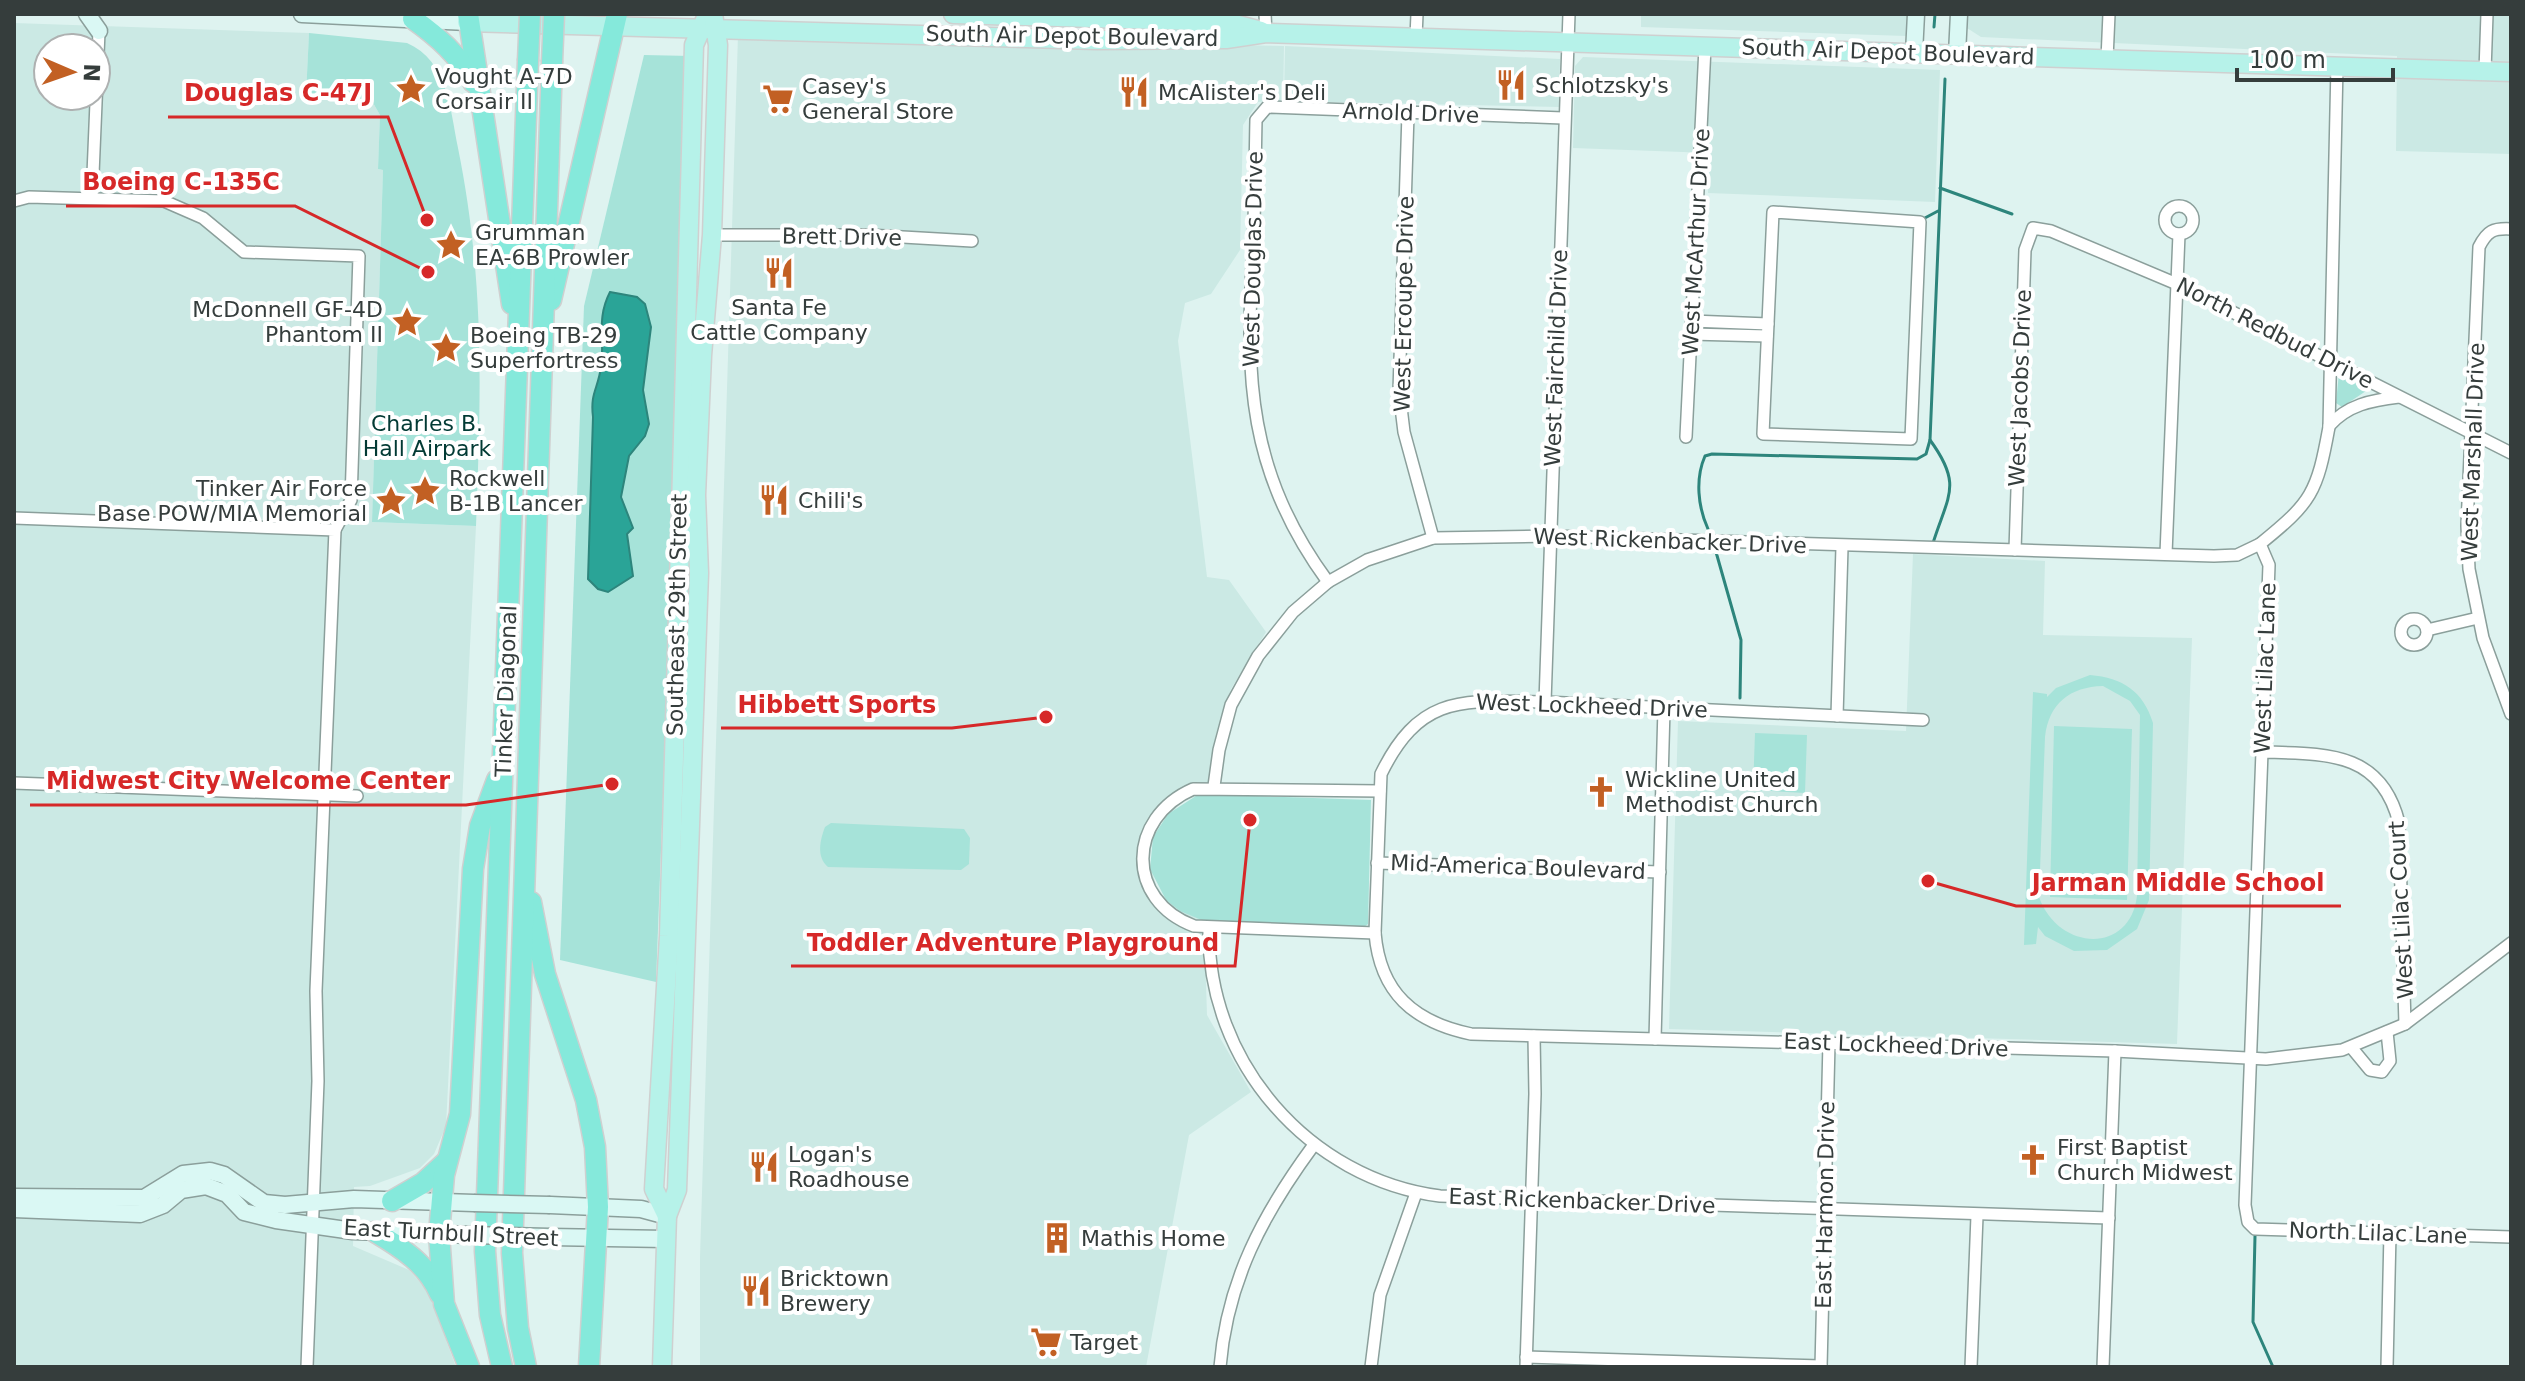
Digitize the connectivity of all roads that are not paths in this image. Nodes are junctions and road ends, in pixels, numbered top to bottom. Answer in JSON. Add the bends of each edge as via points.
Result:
{"nodes":[{"id":1,"x":87,"y":14,"type":"edge"},
{"id":2,"x":104,"y":14,"type":"edge"},
{"id":3,"x":302,"y":14,"type":"edge"},
{"id":4,"x":530,"y":14,"type":"edge"},
{"id":5,"x":554,"y":14,"type":"edge"},
{"id":6,"x":1417,"y":14,"type":"edge"},
{"id":7,"x":1569,"y":14,"type":"edge"},
{"id":8,"x":1916,"y":14,"type":"edge"},
{"id":9,"x":1959,"y":14,"type":"edge"},
{"id":10,"x":2109,"y":14,"type":"edge"},
{"id":11,"x":2487,"y":14,"type":"edge"},
{"id":12,"x":1111,"y":17,"type":"edge"},
{"id":13,"x":467,"y":18,"type":"edge"},
{"id":14,"x":413,"y":19,"type":"junction"},
{"id":15,"x":617,"y":20,"type":"edge"},
{"id":16,"x":710,"y":21,"type":"edge"},
{"id":17,"x":957,"y":21,"type":"edge"},
{"id":18,"x":1265,"y":23,"type":"edge"},
{"id":19,"x":99,"y":31,"type":"junction"},
{"id":20,"x":1416,"y":37,"type":"junction"},
{"id":21,"x":1567,"y":41,"type":"junction"},
{"id":22,"x":1705,"y":47,"type":"junction"},
{"id":23,"x":1914,"y":53,"type":"junction"},
{"id":24,"x":1957,"y":54,"type":"junction"},
{"id":25,"x":2107,"y":59,"type":"junction"},
{"id":26,"x":2337,"y":66,"type":"junction"},
{"id":27,"x":2485,"y":71,"type":"junction"},
{"id":28,"x":2511,"y":72,"type":"edge"},
{"id":29,"x":477,"y":90,"type":"junction"},
{"id":30,"x":1260,"y":112,"type":"joint"},
{"id":31,"x":1408,"y":114,"type":"junction"},
{"id":32,"x":1563,"y":118,"type":"junction"},
{"id":33,"x":92,"y":198,"type":"junction"},
{"id":34,"x":14,"y":201,"type":"edge"},
{"id":35,"x":2033,"y":228,"type":"joint"},
{"id":36,"x":2511,"y":229,"type":"edge"},
{"id":37,"x":2179,"y":234,"type":"dead end"},
{"id":38,"x":712,"y":235,"type":"junction"},
{"id":39,"x":972,"y":241,"type":"dead end"},
{"id":40,"x":2177,"y":284,"type":"junction"},
{"id":41,"x":1692,"y":328,"type":"junction"},
{"id":42,"x":1767,"y":330,"type":"junction"},
{"id":43,"x":542,"y":334,"type":"junction"},
{"id":44,"x":518,"y":335,"type":"junction"},
{"id":45,"x":2330,"y":359,"type":"junction"},
{"id":46,"x":2401,"y":396,"type":"junction"},
{"id":47,"x":2329,"y":427,"type":"junction"},
{"id":48,"x":2473,"y":436,"type":"junction"},
{"id":49,"x":1686,"y":437,"type":"dead end"},
{"id":50,"x":2511,"y":453,"type":"edge"},
{"id":51,"x":14,"y":518,"type":"edge"},
{"id":52,"x":335,"y":530,"type":"junction"},
{"id":53,"x":1550,"y":536,"type":"junction"},
{"id":54,"x":1433,"y":538,"type":"junction"},
{"id":55,"x":2260,"y":544,"type":"junction"},
{"id":56,"x":1842,"y":547,"type":"junction"},
{"id":57,"x":2015,"y":550,"type":"junction"},
{"id":58,"x":2166,"y":554,"type":"junction"},
{"id":59,"x":1328,"y":582,"type":"junction"},
{"id":60,"x":2478,"y":618,"type":"junction"},
{"id":61,"x":2427,"y":630,"type":"dead end"},
{"id":62,"x":1545,"y":702,"type":"junction"},
{"id":63,"x":1664,"y":708,"type":"junction"},
{"id":64,"x":2511,"y":714,"type":"edge"},
{"id":65,"x":1837,"y":716,"type":"junction"},
{"id":66,"x":1923,"y":720,"type":"dead end"},
{"id":67,"x":2262,"y":752,"type":"junction"},
{"id":68,"x":504,"y":762,"type":"junction"},
{"id":69,"x":14,"y":783,"type":"edge"},
{"id":70,"x":1214,"y":786,"type":"junction"},
{"id":71,"x":1380,"y":791,"type":"junction"},
{"id":72,"x":324,"y":796,"type":"junction"},
{"id":73,"x":357,"y":796,"type":"dead end"},
{"id":74,"x":524,"y":863,"type":"junction"},
{"id":75,"x":1377,"y":863,"type":"junction"},
{"id":76,"x":1660,"y":872,"type":"junction"},
{"id":77,"x":1209,"y":929,"type":"junction"},
{"id":78,"x":1375,"y":933,"type":"junction"},
{"id":79,"x":2511,"y":943,"type":"edge"},
{"id":80,"x":2405,"y":1024,"type":"junction"},
{"id":81,"x":2387,"y":1032,"type":"junction"},
{"id":82,"x":1534,"y":1036,"type":"junction"},
{"id":83,"x":1655,"y":1039,"type":"junction"},
{"id":84,"x":1829,"y":1043,"type":"junction"},
{"id":85,"x":2351,"y":1047,"type":"junction"},
{"id":86,"x":2115,"y":1051,"type":"junction"},
{"id":87,"x":2250,"y":1058,"type":"junction"},
{"id":88,"x":1313,"y":1146,"type":"junction"},
{"id":89,"x":447,"y":1161,"type":"junction"},
{"id":90,"x":1416,"y":1193,"type":"junction"},
{"id":91,"x":14,"y":1197,"type":"edge"},
{"id":92,"x":1532,"y":1200,"type":"junction"},
{"id":93,"x":392,"y":1201,"type":"junction"},
{"id":94,"x":441,"y":1202,"type":"junction"},
{"id":95,"x":313,"y":1203,"type":"junction"},
{"id":96,"x":598,"y":1207,"type":"junction"},
{"id":97,"x":1824,"y":1208,"type":"junction"},
{"id":98,"x":14,"y":1209,"type":"edge"},
{"id":99,"x":667,"y":1216,"type":"junction"},
{"id":100,"x":1977,"y":1216,"type":"junction"},
{"id":101,"x":2109,"y":1218,"type":"junction"},
{"id":102,"x":2248,"y":1222,"type":"joint"},
{"id":103,"x":312,"y":1223,"type":"junction"},
{"id":104,"x":375,"y":1232,"type":"junction"},
{"id":105,"x":2390,"y":1233,"type":"junction"},
{"id":106,"x":439,"y":1234,"type":"junction"},
{"id":107,"x":2511,"y":1237,"type":"edge"},
{"id":108,"x":666,"y":1239,"type":"junction"},
{"id":109,"x":596,"y":1240,"type":"junction"},
{"id":110,"x":444,"y":1304,"type":"junction"},
{"id":111,"x":1526,"y":1362,"type":"edge"},
{"id":112,"x":1673,"y":1365,"type":"edge"},
{"id":113,"x":1821,"y":1366,"type":"edge"},
{"id":114,"x":307,"y":1367,"type":"edge"},
{"id":115,"x":469,"y":1367,"type":"edge"},
{"id":116,"x":502,"y":1367,"type":"edge"},
{"id":117,"x":526,"y":1367,"type":"edge"},
{"id":118,"x":589,"y":1367,"type":"edge"},
{"id":119,"x":662,"y":1367,"type":"edge"},
{"id":120,"x":1220,"y":1367,"type":"edge"},
{"id":121,"x":1371,"y":1367,"type":"edge"},
{"id":122,"x":1971,"y":1367,"type":"edge"},
{"id":123,"x":2103,"y":1367,"type":"edge"},
{"id":124,"x":2387,"y":1367,"type":"edge"}],
"edges":[{"from":1,"to":19,"type":"street"},
{"from":2,"to":19,"type":"street"},
{"from":3,"to":14,"type":"street","name":"South Air Depot Boulevard"},
{"from":4,"to":44,"type":"highway","name":"Tinker Diagonal","bridge":true},
{"from":5,"to":43,"type":"highway","name":"Tinker Diagonal","bridge":true},
{"from":6,"to":20,"type":"street"},
{"from":7,"to":21,"type":"street","name":"West Fairchild Drive"},
{"from":8,"to":23,"type":"street"},
{"from":9,"to":24,"type":"street"},
{"from":10,"to":25,"type":"street"},
{"from":11,"to":27,"type":"street"},
{"from":12,"to":17,"type":"main road","name":"South Air Depot Boulevard"},
{"from":12,"to":18,"type":"main road","name":"South Air Depot Boulevard"},
{"from":13,"to":14,"type":"street","name":"South Air Depot Boulevard"},
{"from":13,"to":15,"type":"main road","name":"South Air Depot Boulevard"},
{"from":13,"to":29,"type":"highway"},
{"from":14,"to":29,"type":"highway","via":[[454,54]]},
{"from":15,"to":16,"type":"main road","name":"South Air Depot Boulevard"},
{"from":15,"to":43,"type":"highway"},
{"from":16,"to":17,"type":"main road","name":"South Air Depot Boulevard"},
{"from":16,"to":38,"type":"main road","name":"Southeast 29th Street"},
{"from":16,"to":99,"type":"main road","name":"Southeast 29th Street","via":[[694,45],[669,936],[654,1188]]},
{"from":17,"to":18,"type":"main road","name":"South Air Depot Boulevard","via":[[1226,39]]},
{"from":18,"to":20,"type":"main road","name":"South Air Depot Boulevard"},
{"from":19,"to":33,"type":"street"},
{"from":20,"to":21,"type":"main road","name":"South Air Depot Boulevard"},
{"from":21,"to":22,"type":"main road","name":"South Air Depot Boulevard"},
{"from":21,"to":32,"type":"street","name":"West Fairchild Drive"},
{"from":22,"to":23,"type":"main road","name":"South Air Depot Boulevard"},
{"from":22,"to":41,"type":"street","name":"West McArthur Drive"},
{"from":23,"to":24,"type":"main road","name":"South Air Depot Boulevard"},
{"from":24,"to":25,"type":"main road","name":"South Air Depot Boulevard"},
{"from":25,"to":26,"type":"main road","name":"South Air Depot Boulevard"},
{"from":26,"to":27,"type":"main road","name":"South Air Depot Boulevard"},
{"from":26,"to":45,"type":"street"},
{"from":27,"to":28,"type":"main road","name":"South Air Depot Boulevard"},
{"from":29,"to":44,"type":"highway"},
{"from":30,"to":31,"type":"street","name":"Arnold Drive","via":[[1267,107]]},
{"from":30,"to":59,"type":"street","name":"West Douglas Drive","via":[[1248,304],[1254,417],[1264,460],[1289,519]]},
{"from":31,"to":32,"type":"street","name":"Arnold Drive"},
{"from":31,"to":54,"type":"street","name":"West Ercoupe Drive","via":[[1399,391],[1404,432]]},
{"from":32,"to":53,"type":"street","name":"West Fairchild Drive"},
{"from":33,"to":34,"type":"street"},
{"from":33,"to":52,"type":"street","via":[[164,201],[203,218],[244,252],[359,256],[351,500]]},
{"from":35,"to":40,"type":"street","name":"North Redbud Drive"},
{"from":35,"to":57,"type":"street","name":"West Jacobs Drive","via":[[2025,250]]},
{"from":36,"to":48,"type":"street","name":"West Marshall Drive","via":[[2494,228],[2479,247]]},
{"from":37,"to":40,"type":"street"},
{"from":38,"to":39,"type":"street","name":"Brett Drive"},
{"from":38,"to":99,"type":"main road","name":"Southeast 29th Street","via":[[696,495],[698,611],[677,1190]]},
{"from":40,"to":45,"type":"street","name":"North Redbud Drive"},
{"from":40,"to":58,"type":"street"},
{"from":41,"to":42,"type":"street"},
{"from":41,"to":49,"type":"street","name":"West McArthur Drive"},
{"from":42,"to":42,"type":"street","via":[[1773,212],[1920,222],[1911,439],[1763,434]]},
{"from":43,"to":74,"type":"highway","name":"Tinker Diagonal"},
{"from":44,"to":68,"type":"highway","name":"Tinker Diagonal"},
{"from":45,"to":46,"type":"street","name":"North Redbud Drive"},
{"from":45,"to":47,"type":"street"},
{"from":46,"to":47,"type":"street","via":[[2367,402],[2339,415]]},
{"from":46,"to":48,"type":"street","name":"North Redbud Drive"},
{"from":47,"to":55,"type":"street","via":[[2312,495]]},
{"from":48,"to":50,"type":"street","name":"North Redbud Drive"},
{"from":48,"to":60,"type":"street","name":"West Marshall Drive","via":[[2467,526]]},
{"from":51,"to":52,"type":"street"},
{"from":52,"to":72,"type":"street"},
{"from":53,"to":54,"type":"street","name":"West Rickenbacker Drive"},
{"from":53,"to":56,"type":"street","name":"West Rickenbacker Drive"},
{"from":53,"to":62,"type":"street","name":"West Fairchild Drive"},
{"from":54,"to":59,"type":"street","name":"West Rickenbacker Drive","via":[[1367,560]]},
{"from":55,"to":58,"type":"street","name":"West Rickenbacker Drive","via":[[2237,555]]},
{"from":55,"to":67,"type":"street","name":"West Lilac Lane","via":[[2269,565]]},
{"from":56,"to":57,"type":"street","name":"West Rickenbacker Drive"},
{"from":56,"to":65,"type":"street"},
{"from":57,"to":58,"type":"street","name":"West Rickenbacker Drive"},
{"from":59,"to":70,"type":"street","name":"West Rickenbacker Drive","via":[[1293,612],[1245,675],[1223,730]]},
{"from":60,"to":61,"type":"street"},
{"from":60,"to":64,"type":"street","name":"West Marshall Drive"},
{"from":62,"to":63,"type":"street","name":"West Lockheed Drive"},
{"from":62,"to":71,"type":"street","name":"West Lockheed Drive","via":[[1484,701],[1434,709],[1392,753],[1381,774]]},
{"from":63,"to":65,"type":"street","name":"West Lockheed Drive"},
{"from":63,"to":76,"type":"street"},
{"from":65,"to":66,"type":"street","name":"West Lockheed Drive"},
{"from":67,"to":80,"type":"street","name":"West Lilac Court","via":[[2347,759],[2384,786],[2395,806]]},
{"from":67,"to":87,"type":"street","name":"West Lilac Lane"},
{"from":68,"to":89,"type":"highway","via":[[480,826],[473,869],[460,1114]]},
{"from":68,"to":116,"type":"highway","name":"Tinker Diagonal","via":[[485,1251],[490,1315]]},
{"from":69,"to":72,"type":"street"},
{"from":70,"to":71,"type":"street"},
{"from":70,"to":77,"type":"street","via":[[1193,789],[1163,808],[1150,826],[1142,856],[1145,877],[1160,904],[1181,921]]},
{"from":71,"to":75,"type":"street","name":"West Lockheed Drive"},
{"from":72,"to":73,"type":"street"},
{"from":72,"to":95,"type":"street"},
{"from":74,"to":96,"type":"highway","via":[[545,974],[592,1124]]},
{"from":74,"to":117,"type":"highway","name":"Tinker Diagonal","via":[[512,1253]]},
{"from":75,"to":76,"type":"street","name":"Mid-America Boulevard"},
{"from":75,"to":78,"type":"street","name":"East Lockheed Drive"},
{"from":76,"to":83,"type":"street"},
{"from":77,"to":78,"type":"street"},
{"from":77,"to":88,"type":"street","name":"East Rickenbacker Drive","via":[[1217,996],[1235,1043],[1260,1085]]},
{"from":78,"to":82,"type":"street","name":"East Lockheed Drive","via":[[1377,958],[1388,984],[1427,1020],[1471,1034]]},
{"from":79,"to":80,"type":"street","name":"East Lockheed Drive"},
{"from":80,"to":81,"type":"street","name":"East Lockheed Drive"},
{"from":81,"to":85,"type":"street","name":"East Lockheed Drive"},
{"from":81,"to":85,"type":"street","via":[[2390,1061],[2382,1072],[2370,1070]]},
{"from":82,"to":83,"type":"street","name":"East Lockheed Drive"},
{"from":82,"to":92,"type":"street"},
{"from":83,"to":84,"type":"street","name":"East Lockheed Drive"},
{"from":84,"to":86,"type":"street","name":"East Lockheed Drive"},
{"from":84,"to":97,"type":"street","name":"East Harmon Drive"},
{"from":85,"to":87,"type":"street","name":"East Lockheed Drive"},
{"from":86,"to":87,"type":"street","name":"East Lockheed Drive"},
{"from":86,"to":101,"type":"street"},
{"from":87,"to":102,"type":"street","name":"West Lilac Lane"},
{"from":88,"to":90,"type":"street","name":"East Rickenbacker Drive","via":[[1345,1166]]},
{"from":88,"to":120,"type":"street","via":[[1276,1197],[1238,1273]]},
{"from":89,"to":93,"type":"highway"},
{"from":89,"to":94,"type":"highway"},
{"from":90,"to":92,"type":"street","name":"East Rickenbacker Drive"},
{"from":90,"to":121,"type":"street","via":[[1380,1295]]},
{"from":91,"to":95,"type":"street","name":"East Turnbull Street","via":[[144,1198],[183,1174],[210,1171],[233,1181],[256,1201]]},
{"from":92,"to":97,"type":"street","name":"East Rickenbacker Drive"},
{"from":92,"to":111,"type":"street"},
{"from":93,"to":94,"type":"street","name":"East Turnbull Street"},
{"from":93,"to":95,"type":"street","name":"East Turnbull Street"},
{"from":94,"to":96,"type":"street","name":"East Turnbull Street","bridge":true},
{"from":94,"to":106,"type":"highway"},
{"from":95,"to":103,"type":"street"},
{"from":96,"to":99,"type":"street","name":"East Turnbull Street"},
{"from":96,"to":109,"type":"highway"},
{"from":97,"to":100,"type":"street","name":"East Rickenbacker Drive"},
{"from":97,"to":113,"type":"street","name":"East Harmon Drive"},
{"from":98,"to":103,"type":"street","name":"East Turnbull Street","via":[[140,1214],[181,1190],[206,1186],[227,1194],[244,1212]]},
{"from":99,"to":108,"type":"main road","name":"Southeast 29th Street"},
{"from":100,"to":101,"type":"street","name":"East Rickenbacker Drive"},
{"from":100,"to":122,"type":"street"},
{"from":101,"to":123,"type":"street"},
{"from":102,"to":105,"type":"street","name":"North Lilac Lane","via":[[2266,1230]]},
{"from":103,"to":104,"type":"street","name":"East Turnbull Street"},
{"from":103,"to":114,"type":"street"},
{"from":104,"to":106,"type":"street","name":"East Turnbull Street"},
{"from":104,"to":110,"type":"highway","via":[[416,1260],[432,1277]]},
{"from":105,"to":107,"type":"street","name":"North Lilac Lane"},
{"from":105,"to":124,"type":"street"},
{"from":106,"to":109,"type":"street","name":"East Turnbull Street","bridge":true},
{"from":106,"to":110,"type":"highway"},
{"from":108,"to":109,"type":"street","name":"East Turnbull Street"},
{"from":108,"to":119,"type":"main road","name":"Southeast 29th Street"},
{"from":109,"to":118,"type":"highway"},
{"from":110,"to":115,"type":"highway"},
{"from":111,"to":112,"type":"street"},
{"from":112,"to":113,"type":"street"}]}
